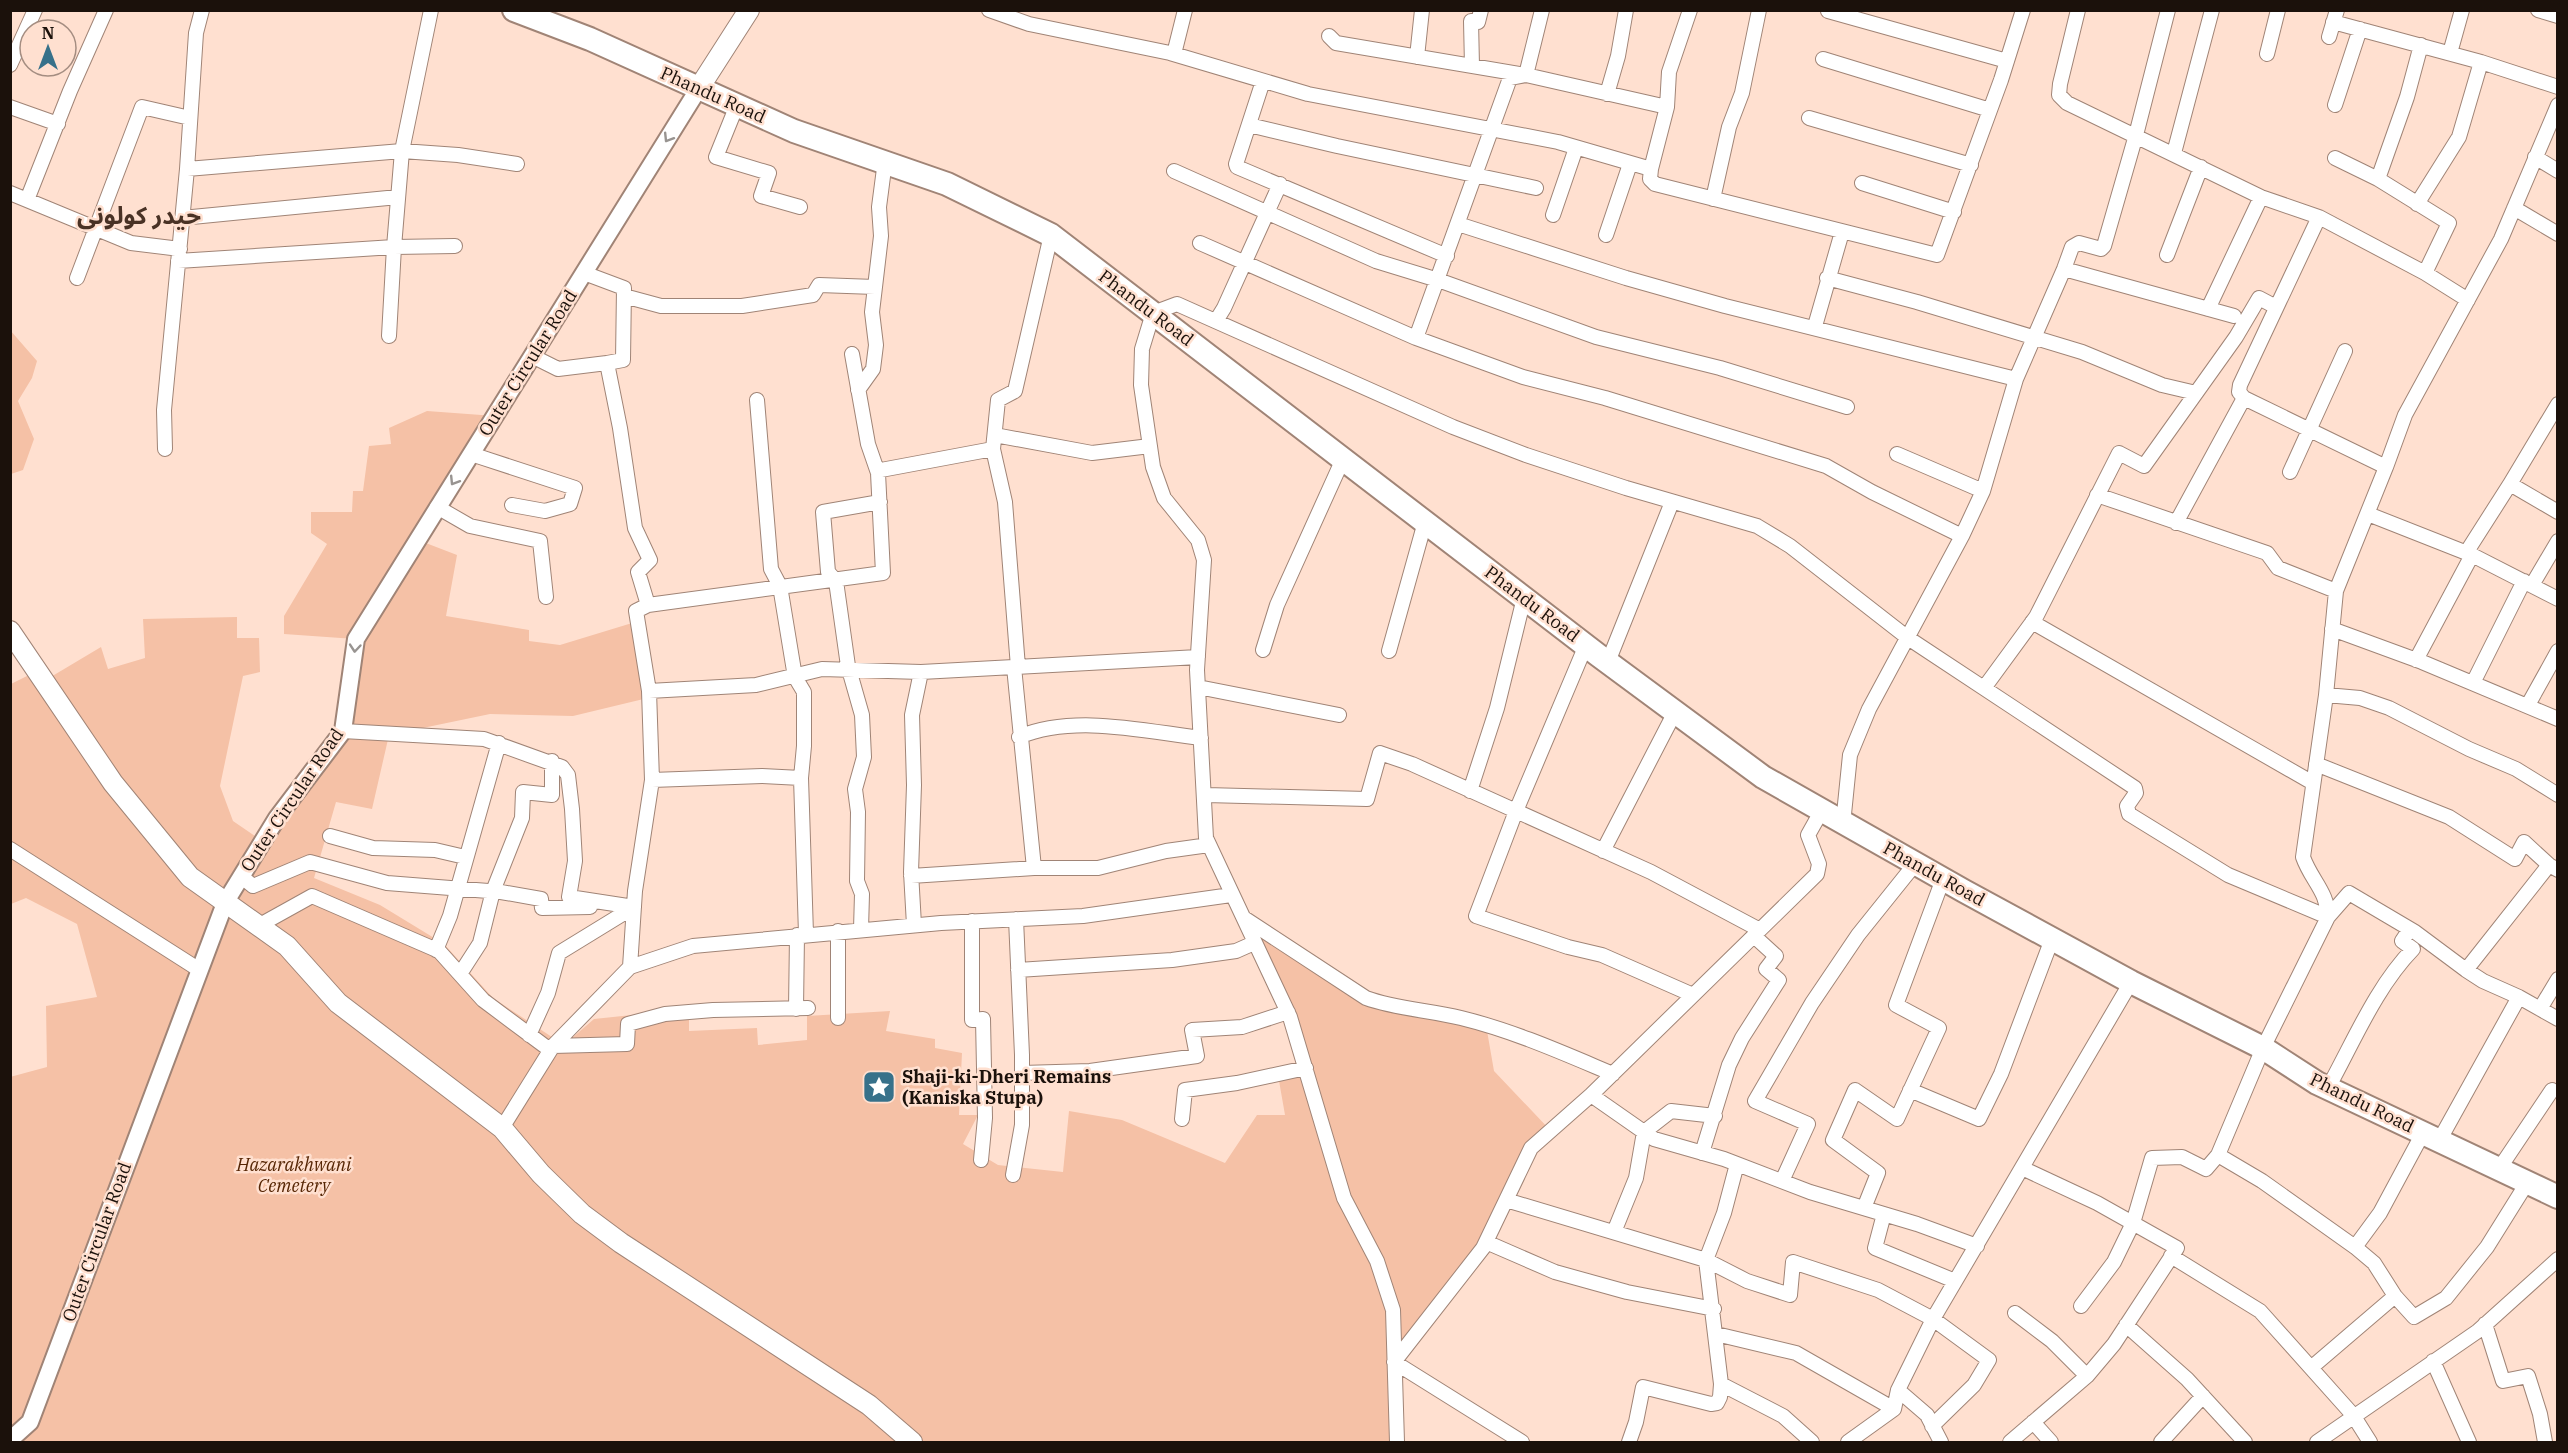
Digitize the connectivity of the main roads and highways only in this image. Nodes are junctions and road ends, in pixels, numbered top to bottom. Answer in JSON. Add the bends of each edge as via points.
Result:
{"nodes":[{"id":1,"x":514,"y":10,"type":"edge"},
{"id":2,"x":750,"y":10,"type":"edge"},
{"id":3,"x":699,"y":88,"type":"junction"},
{"id":4,"x":10,"y":632,"type":"edge"},
{"id":5,"x":2557,"y":1196,"type":"edge"},
{"id":6,"x":912,"y":1443,"type":"edge"}],
"edges":[{"from":1,"to":3,"type":"main road","name":"Phandu Road"},
{"from":2,"to":3,"type":"main road","name":"Outer Circular Road"},
{"from":3,"to":5,"type":"main road","name":"Phandu Road","via":[[794,131],[947,184],[1051,235],[1763,777],[2131,982],[2263,1048],[2328,1088]]},
{"from":4,"to":6,"type":"main road","via":[[113,783],[190,876],[287,946],[338,1004],[502,1128],[540,1174],[582,1214],[869,1405]]}]}
